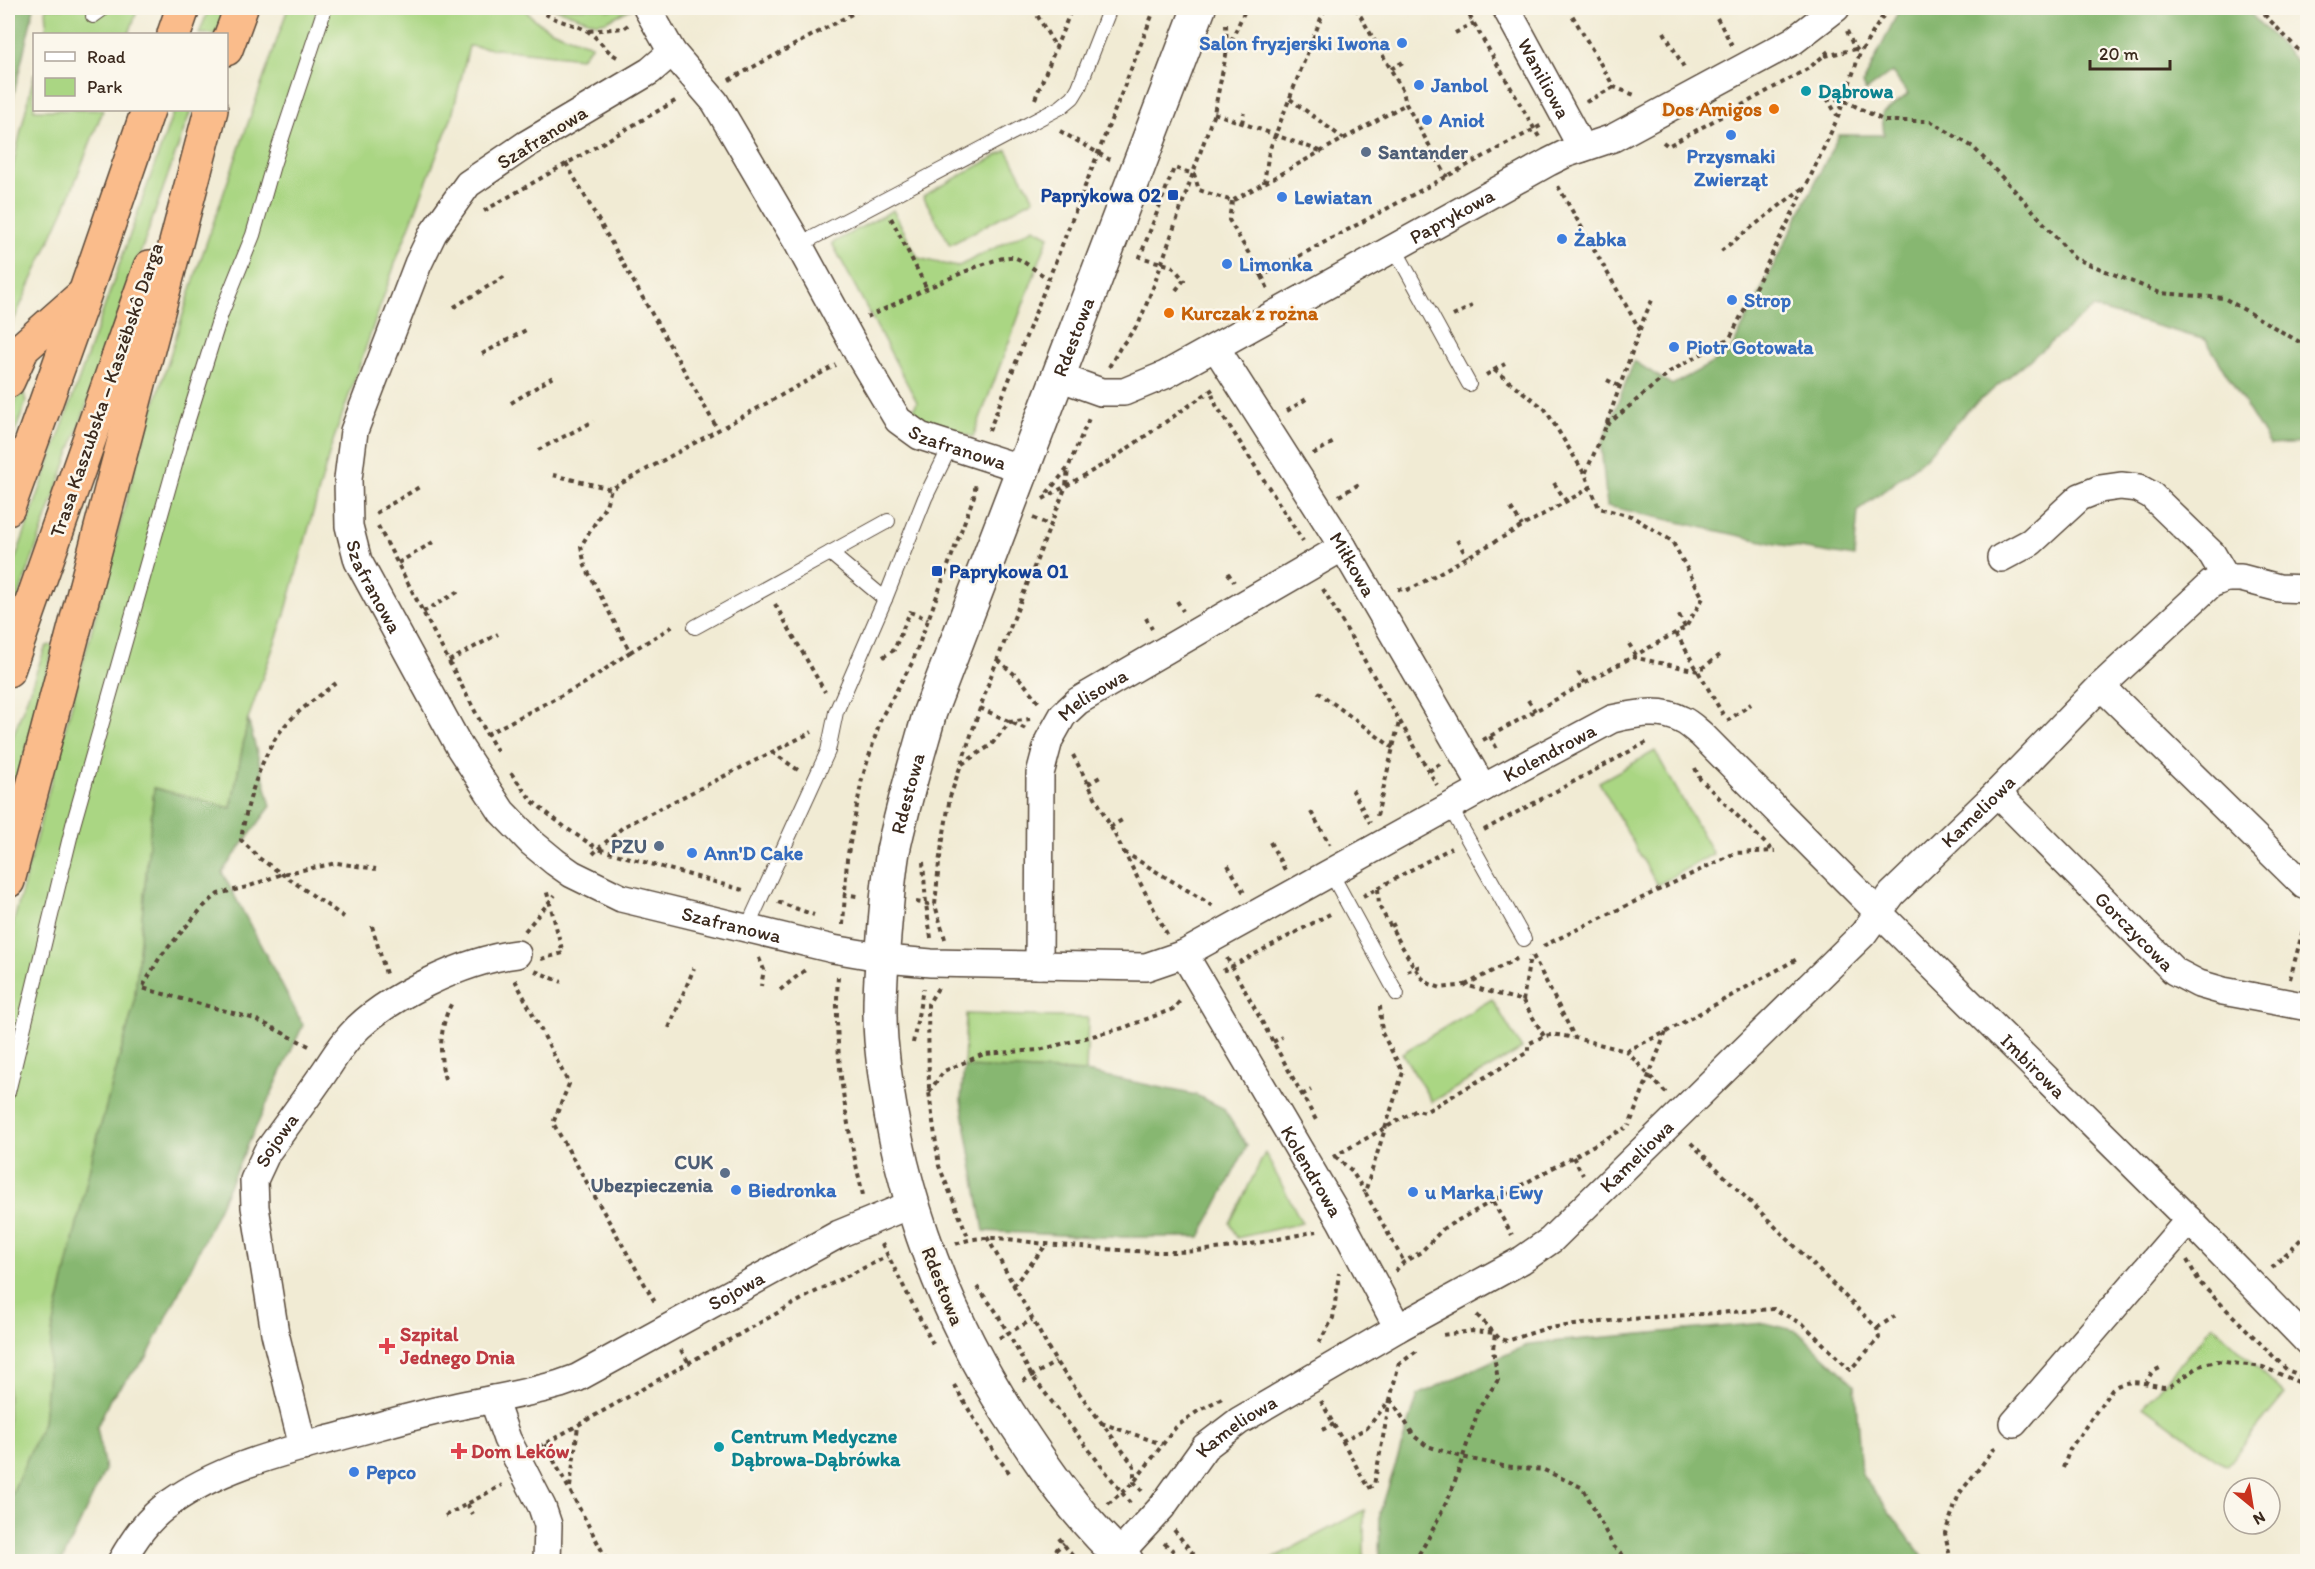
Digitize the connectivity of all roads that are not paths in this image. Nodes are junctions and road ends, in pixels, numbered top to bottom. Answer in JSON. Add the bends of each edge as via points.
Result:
{"nodes":[{"id":1,"x":183,"y":8,"type":"edge"},
{"id":2,"x":241,"y":8,"type":"edge"},
{"id":3,"x":325,"y":8,"type":"edge"},
{"id":4,"x":1110,"y":8,"type":"edge"},
{"id":5,"x":1506,"y":8,"type":"edge"},
{"id":6,"x":641,"y":13,"type":"edge"},
{"id":7,"x":1213,"y":13,"type":"edge"},
{"id":8,"x":1839,"y":18,"type":"edge"},
{"id":9,"x":174,"y":33,"type":"edge"},
{"id":10,"x":228,"y":46,"type":"edge"},
{"id":11,"x":672,"y":52,"type":"junction"},
{"id":12,"x":148,"y":111,"type":"edge"},
{"id":13,"x":205,"y":111,"type":"edge"},
{"id":14,"x":211,"y":111,"type":"edge"},
{"id":15,"x":1582,"y":148,"type":"junction"},
{"id":16,"x":799,"y":245,"type":"junction"},
{"id":17,"x":1395,"y":249,"type":"junction"},
{"id":18,"x":85,"y":293,"type":"junction"},
{"id":19,"x":1216,"y":348,"type":"junction"},
{"id":20,"x":1059,"y":377,"type":"junction"},
{"id":21,"x":8,"y":381,"type":"edge"},
{"id":22,"x":1469,"y":384,"type":"road end"},
{"id":23,"x":951,"y":445,"type":"junction"},
{"id":24,"x":1023,"y":469,"type":"junction"},
{"id":25,"x":8,"y":508,"type":"edge"},
{"id":26,"x":888,"y":521,"type":"dead end"},
{"id":27,"x":1343,"y":547,"type":"junction"},
{"id":28,"x":830,"y":553,"type":"junction"},
{"id":29,"x":2001,"y":558,"type":"dead end"},
{"id":30,"x":2234,"y":578,"type":"junction"},
{"id":31,"x":2307,"y":589,"type":"edge"},
{"id":32,"x":885,"y":599,"type":"junction"},
{"id":33,"x":695,"y":627,"type":"road end"},
{"id":34,"x":8,"y":670,"type":"edge"},
{"id":35,"x":2101,"y":686,"type":"junction"},
{"id":36,"x":1483,"y":788,"type":"junction"},
{"id":37,"x":1997,"y":793,"type":"junction"},
{"id":38,"x":1450,"y":807,"type":"junction"},
{"id":39,"x":1326,"y":862,"type":"junction"},
{"id":40,"x":8,"y":881,"type":"edge"},
{"id":41,"x":2306,"y":898,"type":"edge"},
{"id":42,"x":1879,"y":913,"type":"junction"},
{"id":43,"x":747,"y":928,"type":"junction"},
{"id":44,"x":1524,"y":939,"type":"road end"},
{"id":45,"x":1176,"y":940,"type":"junction"},
{"id":46,"x":882,"y":958,"type":"junction"},
{"id":47,"x":1039,"y":966,"type":"junction"},
{"id":48,"x":520,"y":967,"type":"road end"},
{"id":49,"x":1397,"y":994,"type":"dead end"},
{"id":50,"x":2296,"y":1005,"type":"edge"},
{"id":51,"x":8,"y":1092,"type":"edge"},
{"id":52,"x":912,"y":1204,"type":"junction"},
{"id":53,"x":2189,"y":1220,"type":"junction"},
{"id":54,"x":1398,"y":1328,"type":"junction"},
{"id":55,"x":2307,"y":1342,"type":"edge"},
{"id":56,"x":493,"y":1400,"type":"junction"},
{"id":57,"x":2014,"y":1423,"type":"road end"},
{"id":58,"x":303,"y":1447,"type":"junction"},
{"id":59,"x":1121,"y":1560,"type":"edge"},
{"id":60,"x":121,"y":1562,"type":"edge"},
{"id":61,"x":547,"y":1562,"type":"edge"}],
"edges":[{"from":1,"to":9,"type":"highway"},
{"from":2,"to":10,"type":"highway"},
{"from":3,"to":51,"type":"lane","via":[[253,235],[221,314],[186,426],[73,825]]},
{"from":4,"to":16,"type":"lane","via":[[1073,97],[1054,111]]},
{"from":5,"to":15,"type":"street","name":"Waniliowa"},
{"from":6,"to":11,"type":"street","name":"Szafranowa"},
{"from":7,"to":20,"type":"street","name":"Rdestowa"},
{"from":8,"to":15,"type":"street","name":"Paprykowa","via":[[1612,138]]},
{"from":11,"to":16,"type":"street","name":"Szafranowa","via":[[715,102]]},
{"from":11,"to":43,"type":"street","name":"Szafranowa","via":[[650,71],[468,184],[434,233],[418,264],[354,431],[349,526],[358,561],[460,748],[502,812],[532,843],[572,874],[621,898]]},
{"from":12,"to":18,"type":"highway"},
{"from":13,"to":34,"type":"highway","name":"Trasa Kaszubska – Kaszëbskô Darga"},
{"from":14,"to":40,"type":"highway"},
{"from":15,"to":17,"type":"street","name":"Paprykowa","via":[[1549,162]]},
{"from":16,"to":23,"type":"street","name":"Szafranowa","via":[[898,420],[920,436]]},
{"from":17,"to":19,"type":"street","name":"Paprykowa"},
{"from":17,"to":22,"type":"lane"},
{"from":18,"to":21,"type":"highway","via":[[23,348]]},
{"from":18,"to":25,"type":"highway"},
{"from":19,"to":20,"type":"street","name":"Paprykowa","via":[[1124,392],[1101,392]]},
{"from":19,"to":27,"type":"street","name":"Miłkowa"},
{"from":20,"to":24,"type":"street","name":"Rdestowa"},
{"from":23,"to":24,"type":"street","name":"Szafranowa"},
{"from":23,"to":32,"type":"lane","via":[[925,498]]},
{"from":24,"to":46,"type":"street","name":"Rdestowa","via":[[930,712],[893,853]]},
{"from":26,"to":28,"type":"lane"},
{"from":27,"to":36,"type":"street","name":"Miłkowa"},
{"from":27,"to":47,"type":"street","name":"Melisowa","via":[[1078,701],[1063,715],[1049,740],[1040,774]]},
{"from":28,"to":32,"type":"lane"},
{"from":28,"to":33,"type":"lane"},
{"from":29,"to":30,"type":"street","via":[[2031,542],[2080,497],[2121,486],[2151,495]]},
{"from":30,"to":31,"type":"street","via":[[2279,588]]},
{"from":30,"to":35,"type":"street","name":"Kameliowa","via":[[2211,584]]},
{"from":32,"to":43,"type":"lane","via":[[835,716],[828,751]]},
{"from":35,"to":37,"type":"street","name":"Kameliowa"},
{"from":35,"to":41,"type":"street"},
{"from":36,"to":38,"type":"street","name":"Kolendrowa"},
{"from":36,"to":42,"type":"street","name":"Kolendrowa","via":[[1612,719],[1635,714],[1681,719],[1706,739]]},
{"from":37,"to":42,"type":"street","name":"Kameliowa","via":[[1892,894]]},
{"from":37,"to":50,"type":"street","name":"Gorczycowa","via":[[2174,971],[2223,991]]},
{"from":38,"to":39,"type":"street","name":"Kolendrowa"},
{"from":38,"to":44,"type":"lane"},
{"from":39,"to":45,"type":"street","name":"Kolendrowa","via":[[1216,937]]},
{"from":39,"to":49,"type":"lane"},
{"from":42,"to":53,"type":"street","name":"Imbirowa"},
{"from":42,"to":54,"type":"street","name":"Kameliowa","via":[[1863,934],[1664,1117],[1551,1240]]},
{"from":43,"to":46,"type":"street","name":"Szafranowa"},
{"from":45,"to":47,"type":"street","name":"Kolendrowa","via":[[1146,967]]},
{"from":45,"to":54,"type":"street","name":"Kolendrowa","via":[[1341,1221]]},
{"from":46,"to":47,"type":"street","name":"Kolendrowa"},
{"from":46,"to":52,"type":"street","name":"Rdestowa","via":[[881,1039],[893,1121]]},
{"from":48,"to":58,"type":"street","name":"Sojowa","via":[[498,956],[461,969],[409,993],[351,1035],[267,1152],[254,1180],[275,1333]]},
{"from":52,"to":56,"type":"street","name":"Sojowa","via":[[792,1258],[578,1378]]},
{"from":52,"to":59,"type":"street","name":"Rdestowa","via":[[927,1253],[984,1374],[1042,1465]]},
{"from":53,"to":55,"type":"street","name":"Imbirowa"},
{"from":53,"to":57,"type":"street"},
{"from":54,"to":59,"type":"street","name":"Kameliowa","via":[[1239,1421],[1205,1447]]},
{"from":56,"to":58,"type":"street","name":"Sojowa","via":[[440,1410]]},
{"from":56,"to":61,"type":"street","via":[[507,1439],[542,1507],[548,1525]]},
{"from":58,"to":60,"type":"street","name":"Sojowa","via":[[256,1460],[169,1504],[132,1541]]}]}
